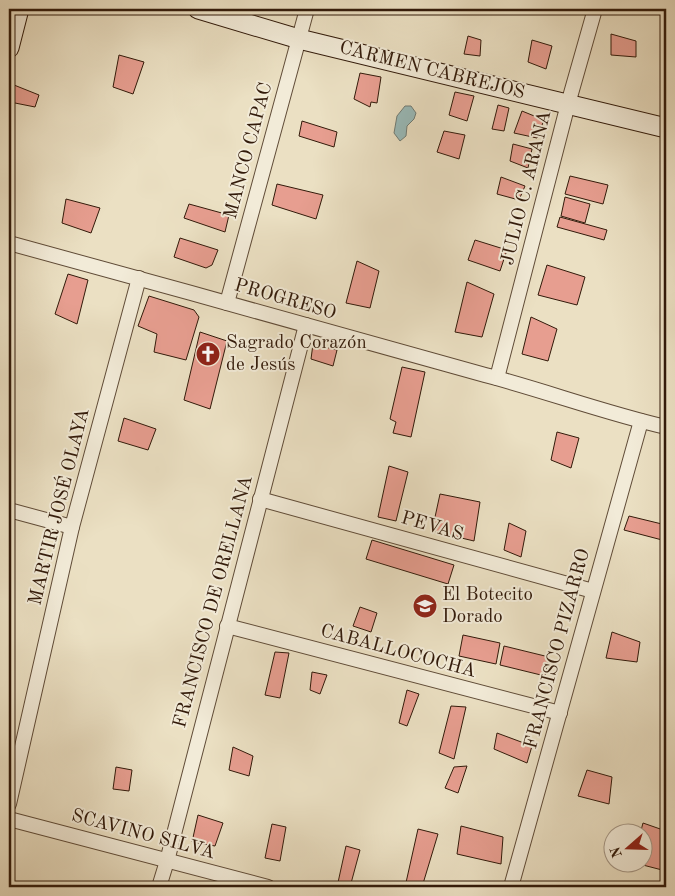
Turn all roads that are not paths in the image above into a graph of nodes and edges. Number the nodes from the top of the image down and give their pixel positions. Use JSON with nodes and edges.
{"nodes":[{"id":1,"x":20,"y":9,"type":"edge"},
{"id":2,"x":198,"y":9,"type":"edge"},
{"id":3,"x":307,"y":9,"type":"edge"},
{"id":4,"x":595,"y":9,"type":"edge"},
{"id":5,"x":299,"y":39,"type":"junction"},
{"id":6,"x":9,"y":48,"type":"edge"},
{"id":7,"x":568,"y":104,"type":"junction"},
{"id":8,"x":666,"y":128,"type":"edge"},
{"id":9,"x":9,"y":243,"type":"edge"},
{"id":10,"x":139,"y":278,"type":"junction"},
{"id":11,"x":228,"y":303,"type":"junction"},
{"id":12,"x":306,"y":325,"type":"junction"},
{"id":13,"x":498,"y":378,"type":"junction"},
{"id":14,"x":641,"y":421,"type":"junction"},
{"id":15,"x":666,"y":426,"type":"edge"},
{"id":16,"x":260,"y":499,"type":"junction"},
{"id":17,"x":9,"y":510,"type":"edge"},
{"id":18,"x":72,"y":527,"type":"junction"},
{"id":19,"x":593,"y":591,"type":"junction"},
{"id":20,"x":227,"y":626,"type":"junction"},
{"id":21,"x":560,"y":713,"type":"junction"},
{"id":22,"x":9,"y":804,"type":"edge"},
{"id":23,"x":9,"y":819,"type":"edge"},
{"id":24,"x":167,"y":861,"type":"junction"},
{"id":25,"x":159,"y":887,"type":"edge"},
{"id":26,"x":268,"y":887,"type":"edge"},
{"id":27,"x":511,"y":887,"type":"edge"}],
"edges":[{"from":1,"to":6,"type":"street"},
{"from":2,"to":5,"type":"street","name":"CARMEN CABREJOS"},
{"from":3,"to":5,"type":"street","name":"MANCO CAPAC"},
{"from":4,"to":7,"type":"street","name":"JULIO C. ARANA"},
{"from":5,"to":7,"type":"street","name":"CARMEN CABREJOS"},
{"from":5,"to":11,"type":"street","name":"MANCO CAPAC"},
{"from":7,"to":8,"type":"street","name":"CARMEN CABREJOS"},
{"from":7,"to":13,"type":"street","name":"JULIO C. ARANA"},
{"from":9,"to":10,"type":"street","name":"PROGRESO"},
{"from":10,"to":11,"type":"street","name":"PROGRESO"},
{"from":10,"to":18,"type":"street","name":"MARTIR JOSÉ OLAYA"},
{"from":11,"to":12,"type":"street","name":"PROGRESO"},
{"from":12,"to":13,"type":"street","name":"PROGRESO"},
{"from":12,"to":16,"type":"street","name":"FRANCISCO DE ORELLANA"},
{"from":13,"to":14,"type":"street","name":"PROGRESO"},
{"from":14,"to":15,"type":"street","name":"PROGRESO"},
{"from":14,"to":19,"type":"street","name":"FRANCISCO PIZARRO"},
{"from":16,"to":19,"type":"street","name":"PEVAS"},
{"from":16,"to":20,"type":"street","name":"FRANCISCO DE ORELLANA"},
{"from":17,"to":18,"type":"street"},
{"from":18,"to":22,"type":"street","name":"MARTIR JOSÉ OLAYA"},
{"from":19,"to":21,"type":"street","name":"FRANCISCO PIZARRO"},
{"from":20,"to":21,"type":"street","name":"CABALLOCOCHA"},
{"from":20,"to":24,"type":"street","name":"FRANCISCO DE ORELLANA"},
{"from":21,"to":27,"type":"street","name":"FRANCISCO PIZARRO"},
{"from":23,"to":24,"type":"street","name":"SCAVINO SILVA"},
{"from":24,"to":25,"type":"street","name":"FRANCISCO DE ORELLANA"},
{"from":24,"to":26,"type":"street","name":"SCAVINO SILVA"}]}
